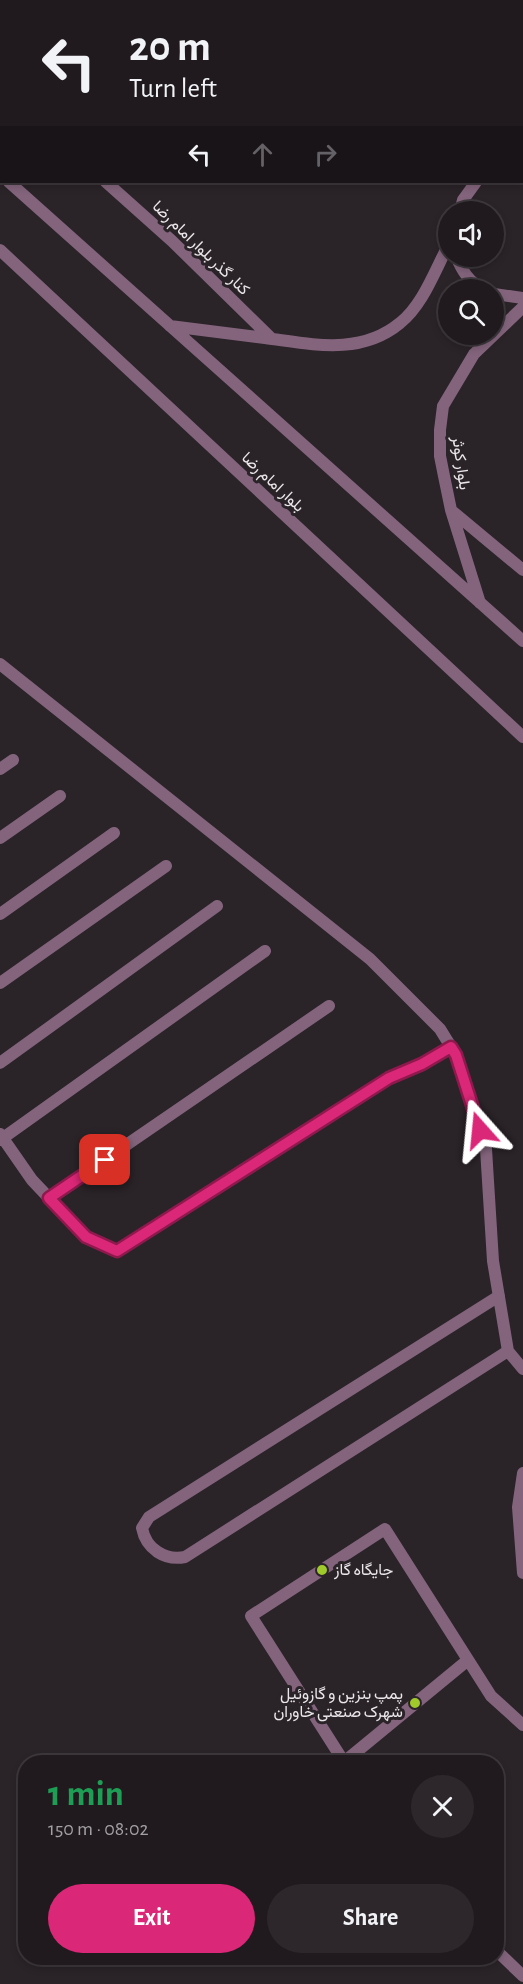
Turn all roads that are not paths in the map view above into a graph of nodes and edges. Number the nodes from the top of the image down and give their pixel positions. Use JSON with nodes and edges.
{"nodes":[{"id":1,"x":10,"y":183,"type":"edge"},
{"id":2,"x":107,"y":183,"type":"edge"},
{"id":3,"x":475,"y":183,"type":"edge"},
{"id":4,"x":463,"y":201,"type":"edge"},
{"id":5,"x":0,"y":250,"type":"edge"},
{"id":6,"x":438,"y":264,"type":"edge"},
{"id":7,"x":461,"y":267,"type":"edge"},
{"id":8,"x":470,"y":279,"type":"edge"},
{"id":9,"x":504,"y":295,"type":"edge"},
{"id":10,"x":523,"y":298,"type":"edge"},
{"id":11,"x":523,"y":307,"type":"edge"},
{"id":12,"x":170,"y":326,"type":"junction"},
{"id":13,"x":272,"y":339,"type":"junction"},
{"id":14,"x":451,"y":510,"type":"junction"},
{"id":15,"x":523,"y":570,"type":"edge"},
{"id":16,"x":480,"y":603,"type":"junction"},
{"id":17,"x":523,"y":642,"type":"edge"},
{"id":18,"x":0,"y":664,"type":"edge"},
{"id":19,"x":523,"y":737,"type":"edge"},
{"id":20,"x":13,"y":760,"type":"dead end"},
{"id":21,"x":0,"y":769,"type":"edge"},
{"id":22,"x":60,"y":796,"type":"dead end"},
{"id":23,"x":114,"y":833,"type":"dead end"},
{"id":24,"x":0,"y":838,"type":"edge"},
{"id":25,"x":166,"y":866,"type":"dead end"},
{"id":26,"x":217,"y":906,"type":"dead end"},
{"id":27,"x":0,"y":914,"type":"edge"},
{"id":28,"x":265,"y":951,"type":"dead end"},
{"id":29,"x":0,"y":983,"type":"edge"},
{"id":30,"x":329,"y":1006,"type":"dead end"},
{"id":31,"x":451,"y":1047,"type":"junction"},
{"id":32,"x":0,"y":1063,"type":"edge"},
{"id":33,"x":1,"y":1137,"type":"edge"},
{"id":34,"x":49,"y":1198,"type":"junction"},
{"id":35,"x":499,"y":1296,"type":"junction"},
{"id":36,"x":508,"y":1351,"type":"junction"},
{"id":37,"x":523,"y":1369,"type":"edge"},
{"id":38,"x":523,"y":1473,"type":"edge"},
{"id":39,"x":523,"y":1574,"type":"edge"},
{"id":40,"x":468,"y":1660,"type":"junction"},
{"id":41,"x":523,"y":1725,"type":"edge"},
{"id":42,"x":340,"y":1755,"type":"edge"},
{"id":43,"x":353,"y":1755,"type":"edge"},
{"id":44,"x":504,"y":1958,"type":"edge"},
{"id":45,"x":523,"y":1976,"type":"edge"}],
"edges":[{"from":1,"to":12,"type":"street"},
{"from":2,"to":13,"type":"street","name":"کنار گذر بلوار امام رضا"},
{"from":3,"to":4,"type":"street"},
{"from":5,"to":19,"type":"street","name":"بلوار امام رضا"},
{"from":6,"to":13,"type":"street"},
{"from":7,"to":8,"type":"street"},
{"from":9,"to":10,"type":"street"},
{"from":11,"to":14,"type":"street","name":"بلوار کوثر"},
{"from":12,"to":13,"type":"street"},
{"from":12,"to":16,"type":"street"},
{"from":14,"to":15,"type":"street"},
{"from":14,"to":16,"type":"street","name":"بلوار کوثر"},
{"from":16,"to":17,"type":"street"},
{"from":18,"to":31,"type":"street"},
{"from":20,"to":21,"type":"street"},
{"from":22,"to":24,"type":"street"},
{"from":23,"to":27,"type":"street"},
{"from":25,"to":29,"type":"street"},
{"from":26,"to":32,"type":"street"},
{"from":28,"to":33,"type":"street"},
{"from":30,"to":34,"type":"street"},
{"from":31,"to":34,"type":"street"},
{"from":31,"to":35,"type":"street"},
{"from":33,"to":34,"type":"street"},
{"from":35,"to":36,"type":"street"},
{"from":35,"to":36,"type":"street"},
{"from":36,"to":37,"type":"street"},
{"from":38,"to":39,"type":"street"},
{"from":40,"to":41,"type":"street"},
{"from":40,"to":42,"type":"street"},
{"from":40,"to":43,"type":"street"},
{"from":44,"to":45,"type":"street"}]}
